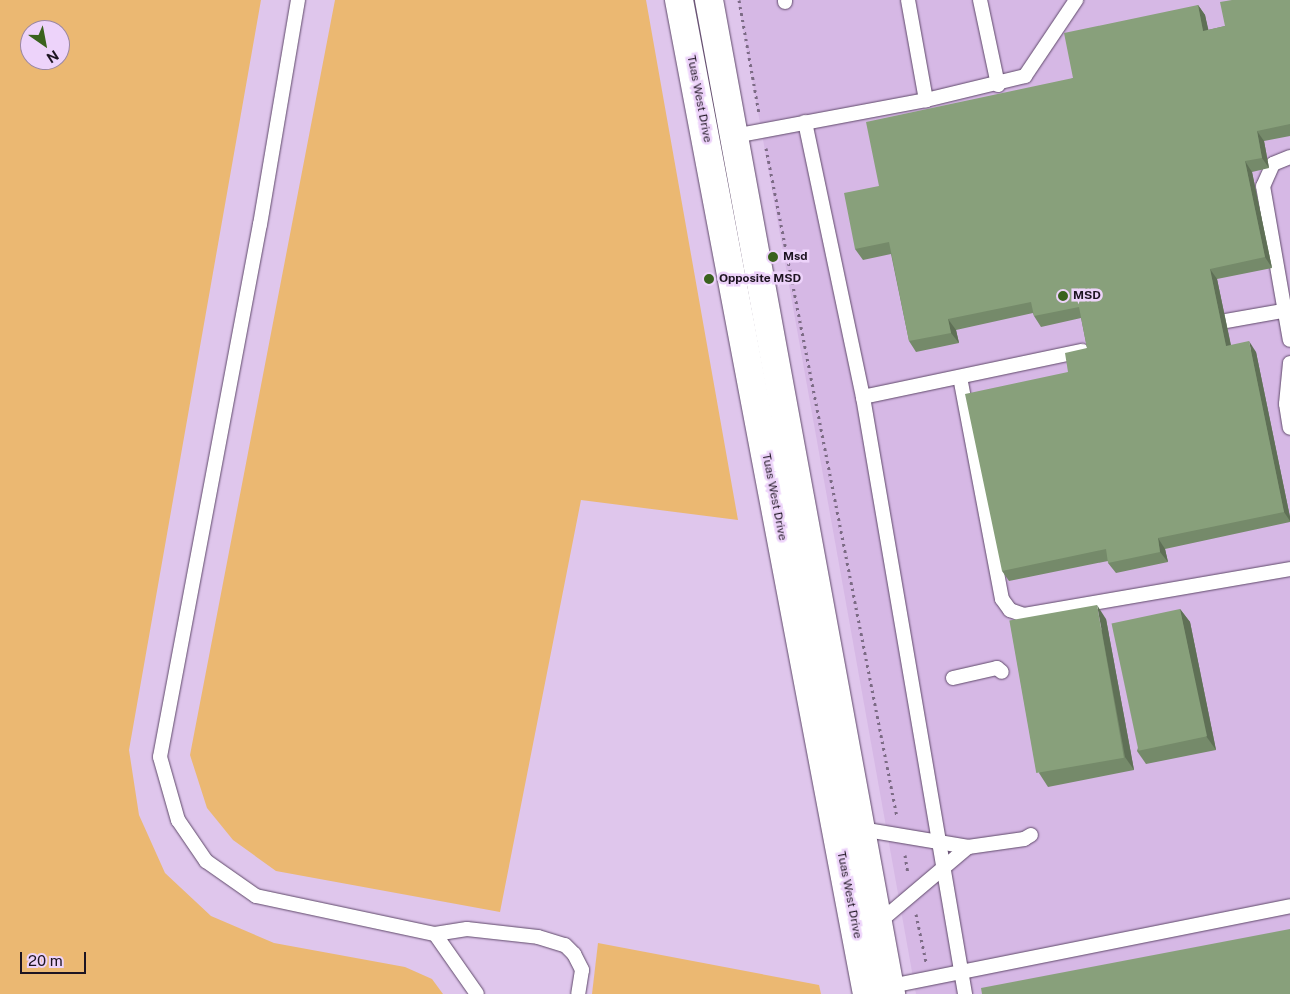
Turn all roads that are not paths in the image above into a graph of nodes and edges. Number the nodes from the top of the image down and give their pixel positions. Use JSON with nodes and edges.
{"nodes":[{"id":1,"x":298,"y":0,"type":"edge"},
{"id":2,"x":679,"y":0,"type":"edge"},
{"id":3,"x":709,"y":0,"type":"edge"},
{"id":4,"x":908,"y":0,"type":"edge"},
{"id":5,"x":980,"y":0,"type":"edge"},
{"id":6,"x":1076,"y":0,"type":"edge"},
{"id":7,"x":998,"y":84,"type":"junction"},
{"id":8,"x":926,"y":100,"type":"junction"},
{"id":9,"x":805,"y":122,"type":"junction"},
{"id":10,"x":734,"y":136,"type":"junction"},
{"id":11,"x":708,"y":141,"type":"junction"},
{"id":12,"x":1290,"y":157,"type":"edge"},
{"id":13,"x":1283,"y":311,"type":"junction"},
{"id":14,"x":1226,"y":321,"type":"dead end"},
{"id":15,"x":1290,"y":340,"type":"edge"},
{"id":16,"x":1092,"y":349,"type":"edge"},
{"id":17,"x":1290,"y":363,"type":"edge"},
{"id":18,"x":960,"y":377,"type":"junction"},
{"id":19,"x":863,"y":397,"type":"junction"},
{"id":20,"x":1290,"y":428,"type":"edge"},
{"id":21,"x":1290,"y":570,"type":"edge"},
{"id":22,"x":1002,"y":672,"type":"dead end"},
{"id":23,"x":953,"y":678,"type":"dead end"},
{"id":24,"x":861,"y":829,"type":"junction"},
{"id":25,"x":1031,"y":835,"type":"dead end"},
{"id":26,"x":938,"y":840,"type":"junction"},
{"id":27,"x":974,"y":846,"type":"junction"},
{"id":28,"x":942,"y":868,"type":"junction"},
{"id":29,"x":1290,"y":906,"type":"edge"},
{"id":30,"x":866,"y":925,"type":"junction"},
{"id":31,"x":435,"y":934,"type":"junction"},
{"id":32,"x":961,"y":972,"type":"junction"},
{"id":33,"x":878,"y":991,"type":"edge"},
{"id":34,"x":477,"y":994,"type":"edge"},
{"id":35,"x":578,"y":994,"type":"edge"},
{"id":36,"x":965,"y":994,"type":"edge"}],
"edges":[{"from":1,"to":31,"type":"lane"},
{"from":2,"to":11,"type":"main road","name":"Tuas West Drive"},
{"from":3,"to":10,"type":"main road","name":"Tuas West Drive"},
{"from":4,"to":8,"type":"lane"},
{"from":5,"to":7,"type":"lane"},
{"from":6,"to":7,"type":"lane"},
{"from":7,"to":8,"type":"lane"},
{"from":8,"to":9,"type":"lane"},
{"from":9,"to":10,"type":"lane"},
{"from":9,"to":19,"type":"lane"},
{"from":10,"to":11,"type":"lane"},
{"from":10,"to":24,"type":"main road","name":"Tuas West Drive"},
{"from":11,"to":30,"type":"main road","name":"Tuas West Drive"},
{"from":12,"to":13,"type":"lane"},
{"from":13,"to":14,"type":"lane"},
{"from":13,"to":15,"type":"lane"},
{"from":16,"to":18,"type":"lane"},
{"from":17,"to":20,"type":"lane"},
{"from":18,"to":19,"type":"lane"},
{"from":18,"to":21,"type":"lane"},
{"from":19,"to":26,"type":"lane"},
{"from":22,"to":23,"type":"lane"},
{"from":24,"to":26,"type":"lane"},
{"from":24,"to":30,"type":"main road","name":"Tuas West Drive"},
{"from":25,"to":27,"type":"lane"},
{"from":26,"to":27,"type":"lane"},
{"from":26,"to":28,"type":"lane"},
{"from":27,"to":28,"type":"lane"},
{"from":28,"to":30,"type":"lane"},
{"from":28,"to":32,"type":"lane"},
{"from":29,"to":32,"type":"lane"},
{"from":30,"to":33,"type":"main road","name":"Tuas West Drive"},
{"from":31,"to":34,"type":"lane"},
{"from":31,"to":35,"type":"lane"},
{"from":32,"to":33,"type":"lane"},
{"from":32,"to":36,"type":"lane"}]}
